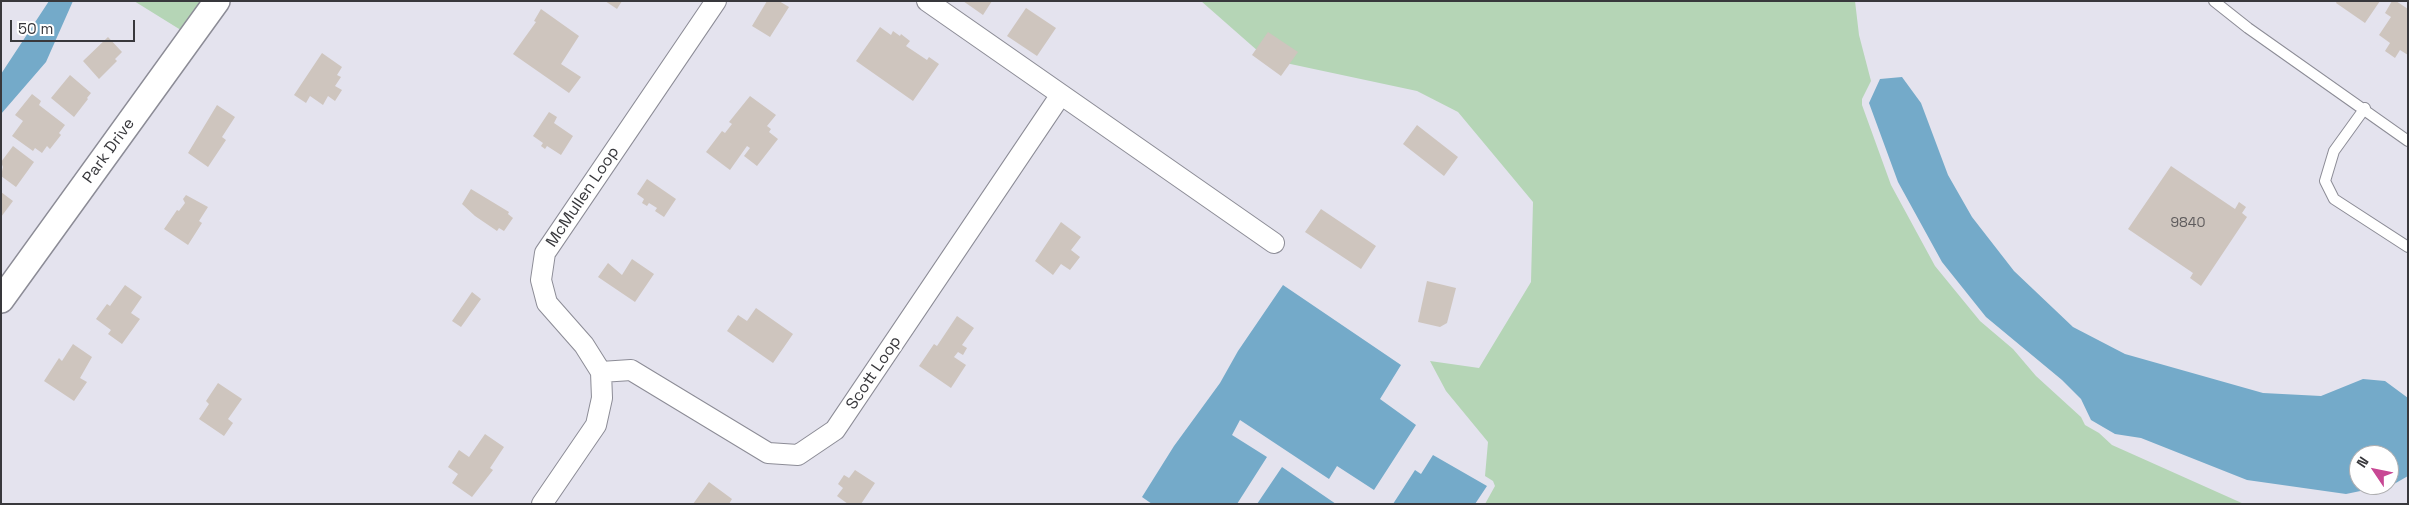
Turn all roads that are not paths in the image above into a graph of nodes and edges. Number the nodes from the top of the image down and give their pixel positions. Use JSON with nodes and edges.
{"nodes":[{"id":1,"x":217,"y":1,"type":"edge"},
{"id":2,"x":716,"y":1,"type":"edge"},
{"id":3,"x":927,"y":1,"type":"edge"},
{"id":4,"x":2214,"y":1,"type":"edge"},
{"id":5,"x":1060,"y":96,"type":"junction"},
{"id":6,"x":2365,"y":108,"type":"junction"},
{"id":7,"x":2408,"y":141,"type":"edge"},
{"id":8,"x":1274,"y":243,"type":"dead end"},
{"id":9,"x":2408,"y":248,"type":"edge"},
{"id":10,"x":5,"y":287,"type":"edge"},
{"id":11,"x":601,"y":372,"type":"junction"},
{"id":12,"x":542,"y":504,"type":"edge"}],
"edges":[{"from":1,"to":10,"type":"street","name":"Park Drive"},
{"from":2,"to":11,"type":"street","name":"McMullen Loop"},
{"from":3,"to":5,"type":"street"},
{"from":4,"to":6,"type":"lane"},
{"from":5,"to":8,"type":"street"},
{"from":5,"to":11,"type":"street","name":"Scott Loop"},
{"from":6,"to":7,"type":"lane"},
{"from":6,"to":9,"type":"lane"},
{"from":11,"to":12,"type":"street","name":"McMullen Loop"}]}
